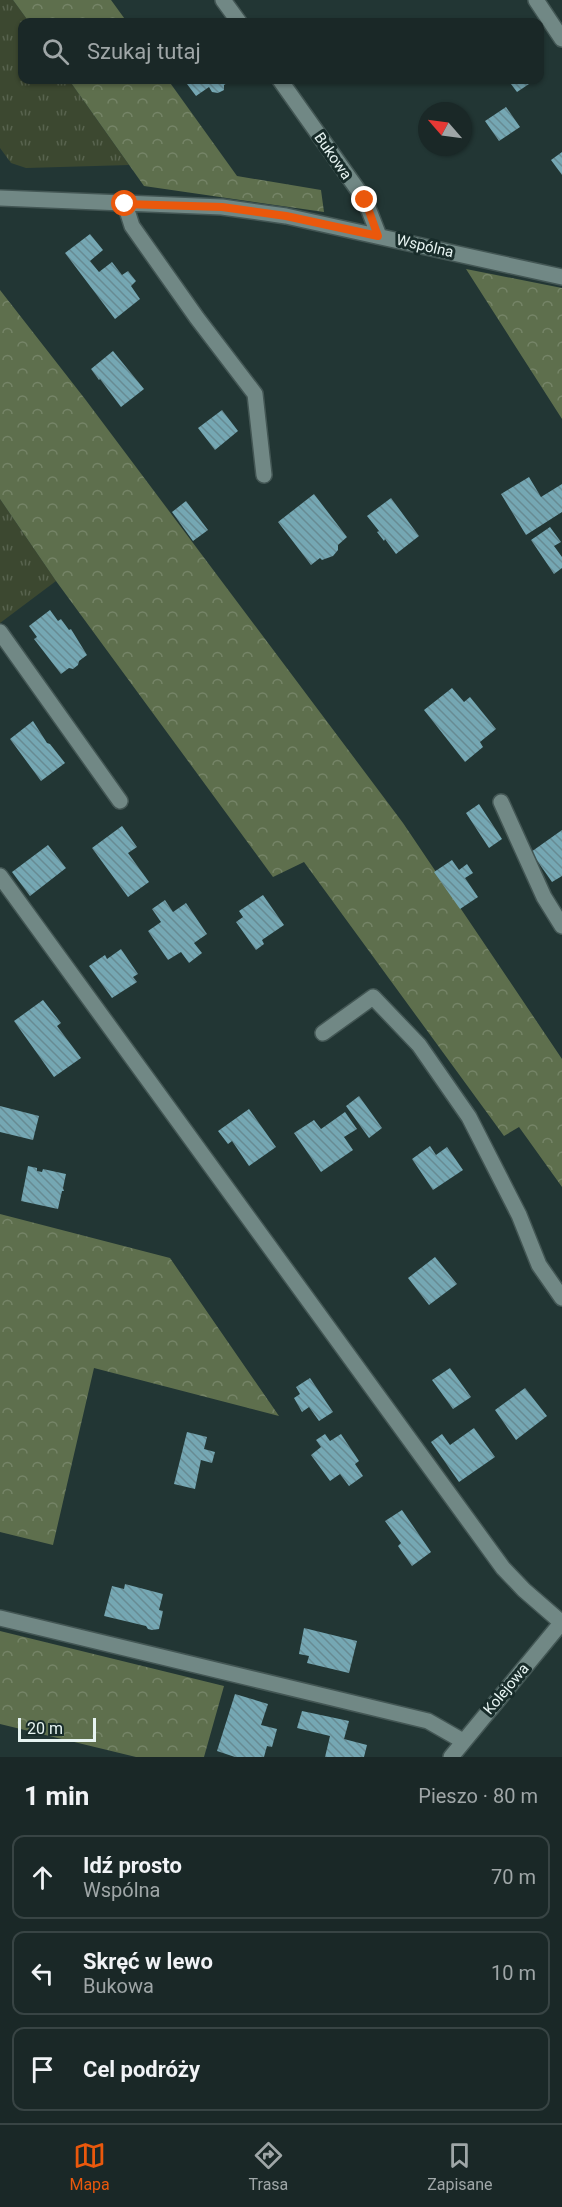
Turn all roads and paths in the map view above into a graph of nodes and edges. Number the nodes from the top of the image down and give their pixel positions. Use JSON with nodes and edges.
{"nodes":[{"id":1,"x":224,"y":0,"type":"edge"},
{"id":2,"x":536,"y":0,"type":"edge"},
{"id":3,"x":236,"y":18,"type":"edge"},
{"id":4,"x":562,"y":39,"type":"edge"},
{"id":5,"x":283,"y":84,"type":"edge"},
{"id":6,"x":0,"y":198,"type":"edge"},
{"id":7,"x":125,"y":204,"type":"junction"},
{"id":8,"x":378,"y":236,"type":"junction"},
{"id":9,"x":562,"y":277,"type":"edge"},
{"id":10,"x":264,"y":475,"type":"dead end"},
{"id":11,"x":0,"y":632,"type":"edge"},
{"id":12,"x":120,"y":801,"type":"dead end"},
{"id":13,"x":501,"y":802,"type":"dead end"},
{"id":14,"x":0,"y":876,"type":"edge"},
{"id":15,"x":562,"y":926,"type":"edge"},
{"id":16,"x":323,"y":1033,"type":"dead end"},
{"id":17,"x":562,"y":1298,"type":"edge"},
{"id":18,"x":0,"y":1618,"type":"edge"},
{"id":19,"x":562,"y":1622,"type":"edge"},
{"id":20,"x":462,"y":1741,"type":"junction"},
{"id":21,"x":451,"y":1757,"type":"edge"}],
"edges":[{"from":1,"to":3,"type":"street"},
{"from":2,"to":4,"type":"street"},
{"from":5,"to":8,"type":"street","name":"Bukowa"},
{"from":6,"to":7,"type":"street","name":"Wspólna"},
{"from":7,"to":8,"type":"street","name":"Wspólna"},
{"from":7,"to":10,"type":"street"},
{"from":8,"to":9,"type":"street","name":"Wspólna"},
{"from":11,"to":12,"type":"street"},
{"from":13,"to":15,"type":"street"},
{"from":14,"to":19,"type":"street"},
{"from":16,"to":17,"type":"street"},
{"from":18,"to":20,"type":"street"},
{"from":19,"to":20,"type":"street","name":"Kolejowa"},
{"from":20,"to":21,"type":"street","name":"Kolejowa"}]}
